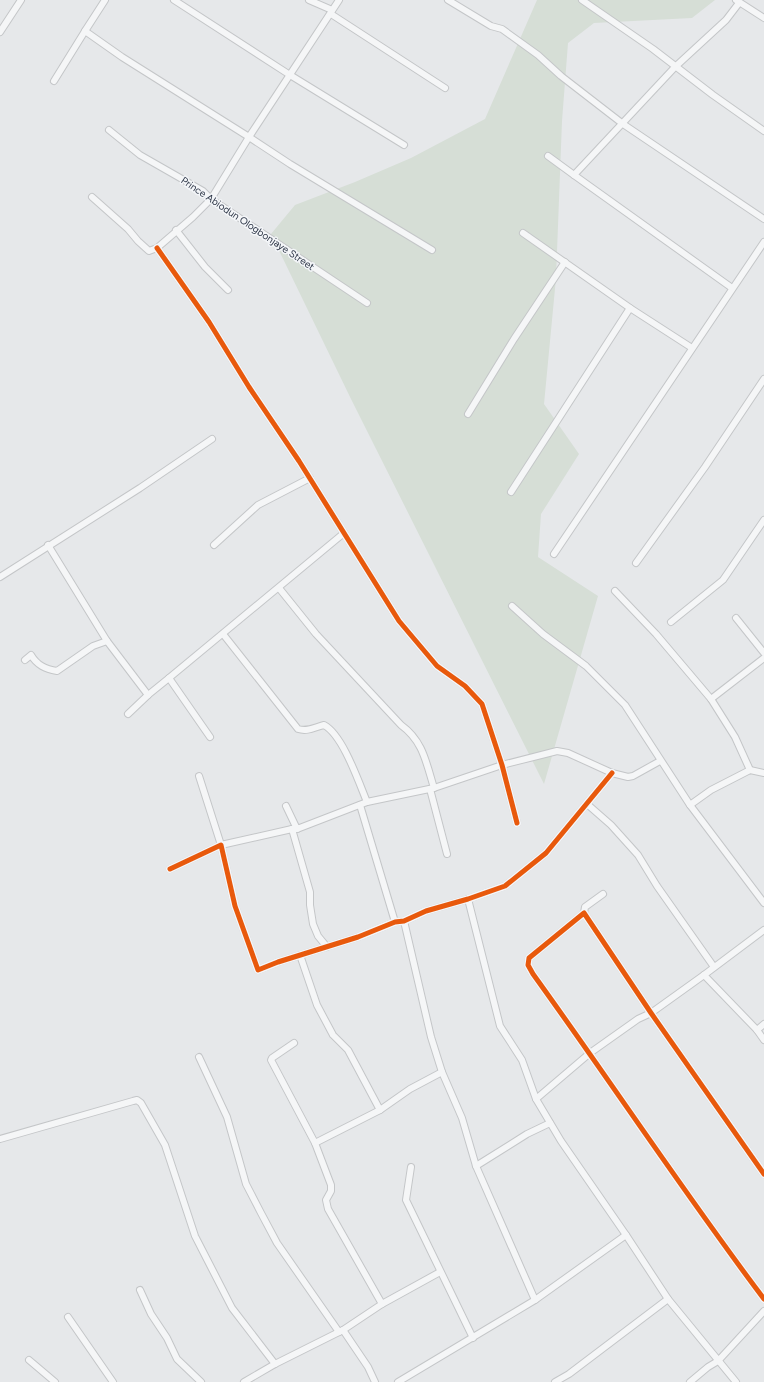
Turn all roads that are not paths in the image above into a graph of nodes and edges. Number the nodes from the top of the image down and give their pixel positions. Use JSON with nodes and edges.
{"nodes":[{"id":1,"x":21,"y":0,"type":"edge"},
{"id":2,"x":105,"y":0,"type":"edge"},
{"id":3,"x":174,"y":0,"type":"edge"},
{"id":4,"x":309,"y":0,"type":"edge"},
{"id":5,"x":339,"y":0,"type":"edge"},
{"id":6,"x":448,"y":0,"type":"edge"},
{"id":7,"x":582,"y":0,"type":"edge"},
{"id":8,"x":737,"y":2,"type":"edge"},
{"id":9,"x":332,"y":12,"type":"junction"},
{"id":10,"x":764,"y":18,"type":"edge"},
{"id":11,"x":85,"y":31,"type":"junction"},
{"id":12,"x":0,"y":32,"type":"edge"},
{"id":13,"x":675,"y":67,"type":"junction"},
{"id":14,"x":290,"y":76,"type":"junction"},
{"id":15,"x":54,"y":81,"type":"dead end"},
{"id":16,"x":445,"y":88,"type":"dead end"},
{"id":17,"x":623,"y":124,"type":"junction"},
{"id":18,"x":109,"y":130,"type":"dead end"},
{"id":19,"x":764,"y":131,"type":"edge"},
{"id":20,"x":249,"y":137,"type":"junction"},
{"id":21,"x":404,"y":146,"type":"dead end"},
{"id":22,"x":548,"y":156,"type":"dead end"},
{"id":23,"x":574,"y":176,"type":"junction"},
{"id":24,"x":92,"y":197,"type":"dead end"},
{"id":25,"x":211,"y":199,"type":"junction"},
{"id":26,"x":764,"y":219,"type":"edge"},
{"id":27,"x":176,"y":230,"type":"junction"},
{"id":28,"x":524,"y":233,"type":"dead end"},
{"id":29,"x":764,"y":242,"type":"edge"},
{"id":30,"x":157,"y":248,"type":"junction"},
{"id":31,"x":432,"y":250,"type":"dead end"},
{"id":32,"x":565,"y":262,"type":"junction"},
{"id":33,"x":732,"y":288,"type":"junction"},
{"id":34,"x":228,"y":290,"type":"dead end"},
{"id":35,"x":367,"y":303,"type":"dead end"},
{"id":36,"x":630,"y":308,"type":"junction"},
{"id":37,"x":692,"y":348,"type":"junction"},
{"id":38,"x":764,"y":379,"type":"edge"},
{"id":39,"x":468,"y":414,"type":"dead end"},
{"id":40,"x":212,"y":439,"type":"dead end"},
{"id":41,"x":310,"y":478,"type":"junction"},
{"id":42,"x":512,"y":492,"type":"dead end"},
{"id":43,"x":764,"y":520,"type":"edge"},
{"id":44,"x":344,"y":533,"type":"junction"},
{"id":45,"x":48,"y":545,"type":"junction"},
{"id":46,"x":214,"y":545,"type":"dead end"},
{"id":47,"x":554,"y":554,"type":"dead end"},
{"id":48,"x":636,"y":563,"type":"dead end"},
{"id":49,"x":0,"y":577,"type":"edge"},
{"id":50,"x":279,"y":588,"type":"junction"},
{"id":51,"x":615,"y":591,"type":"dead end"},
{"id":52,"x":512,"y":606,"type":"dead end"},
{"id":53,"x":736,"y":618,"type":"dead end"},
{"id":54,"x":671,"y":622,"type":"dead end"},
{"id":55,"x":223,"y":634,"type":"junction"},
{"id":56,"x":107,"y":641,"type":"junction"},
{"id":57,"x":764,"y":653,"type":"edge"},
{"id":58,"x":764,"y":658,"type":"edge"},
{"id":59,"x":25,"y":660,"type":"dead end"},
{"id":60,"x":169,"y":678,"type":"junction"},
{"id":61,"x":148,"y":695,"type":"junction"},
{"id":62,"x":711,"y":699,"type":"junction"},
{"id":63,"x":128,"y":714,"type":"dead end"},
{"id":64,"x":210,"y":737,"type":"dead end"},
{"id":65,"x":660,"y":761,"type":"junction"},
{"id":66,"x":502,"y":765,"type":"junction"},
{"id":67,"x":750,"y":770,"type":"junction"},
{"id":68,"x":612,"y":773,"type":"junction"},
{"id":69,"x":764,"y":774,"type":"edge"},
{"id":70,"x":199,"y":776,"type":"dead end"},
{"id":71,"x":432,"y":788,"type":"junction"},
{"id":72,"x":367,"y":802,"type":"junction"},
{"id":73,"x":587,"y":804,"type":"junction"},
{"id":74,"x":360,"y":805,"type":"junction"},
{"id":75,"x":690,"y":805,"type":"junction"},
{"id":76,"x":286,"y":806,"type":"dead end"},
{"id":77,"x":518,"y":823,"type":"dead end"},
{"id":78,"x":294,"y":829,"type":"junction"},
{"id":79,"x":220,"y":845,"type":"junction"},
{"id":80,"x":446,"y":854,"type":"dead end"},
{"id":81,"x":170,"y":869,"type":"dead end"},
{"id":82,"x":603,"y":894,"type":"dead end"},
{"id":83,"x":468,"y":899,"type":"junction"},
{"id":84,"x":764,"y":903,"type":"edge"},
{"id":85,"x":584,"y":913,"type":"junction"},
{"id":86,"x":404,"y":921,"type":"junction"},
{"id":87,"x":395,"y":922,"type":"junction"},
{"id":88,"x":764,"y":930,"type":"edge"},
{"id":89,"x":328,"y":946,"type":"junction"},
{"id":90,"x":300,"y":955,"type":"junction"},
{"id":91,"x":714,"y":967,"type":"junction"},
{"id":92,"x":704,"y":975,"type":"junction"},
{"id":93,"x":651,"y":1012,"type":"junction"},
{"id":94,"x":764,"y":1024,"type":"edge"},
{"id":95,"x":757,"y":1030,"type":"junction"},
{"id":96,"x":764,"y":1040,"type":"edge"},
{"id":97,"x":294,"y":1043,"type":"dead end"},
{"id":98,"x":590,"y":1053,"type":"junction"},
{"id":99,"x":199,"y":1057,"type":"dead end"},
{"id":100,"x":442,"y":1072,"type":"junction"},
{"id":101,"x":536,"y":1099,"type":"junction"},
{"id":102,"x":380,"y":1110,"type":"junction"},
{"id":103,"x":550,"y":1122,"type":"junction"},
{"id":104,"x":0,"y":1139,"type":"edge"},
{"id":105,"x":314,"y":1143,"type":"junction"},
{"id":106,"x":476,"y":1166,"type":"junction"},
{"id":107,"x":411,"y":1167,"type":"dead end"},
{"id":108,"x":764,"y":1174,"type":"edge"},
{"id":109,"x":626,"y":1235,"type":"junction"},
{"id":110,"x":440,"y":1272,"type":"junction"},
{"id":111,"x":140,"y":1290,"type":"dead end"},
{"id":112,"x":668,"y":1299,"type":"junction"},
{"id":113,"x":764,"y":1299,"type":"edge"},
{"id":114,"x":535,"y":1300,"type":"junction"},
{"id":115,"x":382,"y":1304,"type":"junction"},
{"id":116,"x":764,"y":1311,"type":"edge"},
{"id":117,"x":68,"y":1317,"type":"dead end"},
{"id":118,"x":341,"y":1331,"type":"junction"},
{"id":119,"x":473,"y":1338,"type":"junction"},
{"id":120,"x":30,"y":1360,"type":"dead end"},
{"id":121,"x":718,"y":1361,"type":"junction"},
{"id":122,"x":275,"y":1364,"type":"junction"},
{"id":123,"x":54,"y":1382,"type":"edge"},
{"id":124,"x":113,"y":1382,"type":"edge"},
{"id":125,"x":201,"y":1382,"type":"edge"},
{"id":126,"x":244,"y":1382,"type":"edge"},
{"id":127,"x":375,"y":1382,"type":"edge"},
{"id":128,"x":398,"y":1382,"type":"edge"},
{"id":129,"x":555,"y":1382,"type":"edge"},
{"id":130,"x":690,"y":1382,"type":"edge"},
{"id":131,"x":736,"y":1382,"type":"edge"}],
"edges":[{"from":1,"to":12,"type":"street"},
{"from":2,"to":11,"type":"street"},
{"from":3,"to":14,"type":"street"},
{"from":4,"to":9,"type":"street"},
{"from":5,"to":9,"type":"street"},
{"from":6,"to":17,"type":"street"},
{"from":7,"to":13,"type":"street"},
{"from":8,"to":10,"type":"street"},
{"from":8,"to":13,"type":"street"},
{"from":9,"to":14,"type":"street"},
{"from":9,"to":16,"type":"street"},
{"from":11,"to":15,"type":"street"},
{"from":11,"to":20,"type":"street"},
{"from":13,"to":17,"type":"street"},
{"from":13,"to":19,"type":"street"},
{"from":14,"to":20,"type":"street"},
{"from":14,"to":21,"type":"street"},
{"from":17,"to":23,"type":"street"},
{"from":17,"to":26,"type":"street"},
{"from":18,"to":25,"type":"street","name":"Prince Abiodun Ologbonjaye Street"},
{"from":20,"to":25,"type":"street"},
{"from":20,"to":31,"type":"street"},
{"from":22,"to":23,"type":"street"},
{"from":23,"to":33,"type":"street"},
{"from":24,"to":30,"type":"street"},
{"from":25,"to":27,"type":"street"},
{"from":25,"to":35,"type":"street","name":"Prince Abiodun Ologbonjaye Street"},
{"from":27,"to":30,"type":"street"},
{"from":27,"to":34,"type":"street"},
{"from":28,"to":32,"type":"street"},
{"from":29,"to":33,"type":"street"},
{"from":30,"to":41,"type":"street"},
{"from":32,"to":36,"type":"street"},
{"from":32,"to":39,"type":"street"},
{"from":33,"to":37,"type":"street"},
{"from":36,"to":37,"type":"street"},
{"from":36,"to":42,"type":"street"},
{"from":37,"to":47,"type":"street"},
{"from":38,"to":48,"type":"street"},
{"from":40,"to":45,"type":"street"},
{"from":41,"to":44,"type":"street"},
{"from":41,"to":46,"type":"street"},
{"from":43,"to":54,"type":"street"},
{"from":44,"to":50,"type":"street"},
{"from":44,"to":66,"type":"street"},
{"from":45,"to":49,"type":"street"},
{"from":45,"to":56,"type":"street"},
{"from":50,"to":55,"type":"street"},
{"from":50,"to":71,"type":"street"},
{"from":51,"to":62,"type":"street"},
{"from":52,"to":65,"type":"street"},
{"from":53,"to":57,"type":"street"},
{"from":55,"to":60,"type":"street"},
{"from":55,"to":72,"type":"street"},
{"from":56,"to":59,"type":"street"},
{"from":56,"to":61,"type":"street"},
{"from":58,"to":62,"type":"street"},
{"from":60,"to":61,"type":"street"},
{"from":60,"to":64,"type":"street"},
{"from":61,"to":63,"type":"street"},
{"from":62,"to":67,"type":"street"},
{"from":65,"to":68,"type":"street"},
{"from":65,"to":75,"type":"street"},
{"from":66,"to":68,"type":"street"},
{"from":66,"to":71,"type":"street"},
{"from":66,"to":77,"type":"street"},
{"from":67,"to":69,"type":"street"},
{"from":67,"to":75,"type":"street"},
{"from":68,"to":73,"type":"street"},
{"from":70,"to":79,"type":"street"},
{"from":71,"to":72,"type":"street"},
{"from":71,"to":80,"type":"street"},
{"from":72,"to":74,"type":"street"},
{"from":73,"to":83,"type":"street"},
{"from":73,"to":91,"type":"street"},
{"from":74,"to":78,"type":"street"},
{"from":74,"to":87,"type":"street"},
{"from":75,"to":84,"type":"street"},
{"from":76,"to":78,"type":"street"},
{"from":78,"to":79,"type":"street"},
{"from":78,"to":89,"type":"street"},
{"from":79,"to":81,"type":"street"},
{"from":79,"to":90,"type":"street"},
{"from":82,"to":85,"type":"street"},
{"from":83,"to":86,"type":"street"},
{"from":83,"to":101,"type":"street"},
{"from":85,"to":93,"type":"street"},
{"from":85,"to":98,"type":"street"},
{"from":86,"to":87,"type":"street"},
{"from":86,"to":100,"type":"street"},
{"from":87,"to":89,"type":"street"},
{"from":88,"to":91,"type":"street"},
{"from":89,"to":90,"type":"street"},
{"from":90,"to":102,"type":"street"},
{"from":91,"to":92,"type":"street"},
{"from":92,"to":93,"type":"street"},
{"from":92,"to":95,"type":"street"},
{"from":93,"to":98,"type":"street"},
{"from":93,"to":108,"type":"street"},
{"from":94,"to":95,"type":"street"},
{"from":95,"to":96,"type":"street"},
{"from":97,"to":105,"type":"street"},
{"from":98,"to":101,"type":"street"},
{"from":98,"to":113,"type":"street"},
{"from":99,"to":118,"type":"street"},
{"from":100,"to":102,"type":"street"},
{"from":100,"to":106,"type":"street"},
{"from":101,"to":103,"type":"street"},
{"from":102,"to":105,"type":"street"},
{"from":103,"to":106,"type":"street"},
{"from":103,"to":109,"type":"street"},
{"from":104,"to":122,"type":"street"},
{"from":105,"to":115,"type":"street"},
{"from":106,"to":114,"type":"street"},
{"from":107,"to":110,"type":"street"},
{"from":109,"to":112,"type":"street"},
{"from":109,"to":114,"type":"street"},
{"from":110,"to":115,"type":"street"},
{"from":110,"to":119,"type":"street"},
{"from":111,"to":125,"type":"street"},
{"from":112,"to":121,"type":"street"},
{"from":112,"to":129,"type":"street"},
{"from":114,"to":119,"type":"street"},
{"from":115,"to":118,"type":"street"},
{"from":116,"to":121,"type":"street"},
{"from":117,"to":124,"type":"street"},
{"from":118,"to":122,"type":"street"},
{"from":118,"to":127,"type":"street"},
{"from":119,"to":128,"type":"street"},
{"from":120,"to":123,"type":"street"},
{"from":121,"to":130,"type":"street"},
{"from":121,"to":131,"type":"street"},
{"from":122,"to":126,"type":"street"}]}
